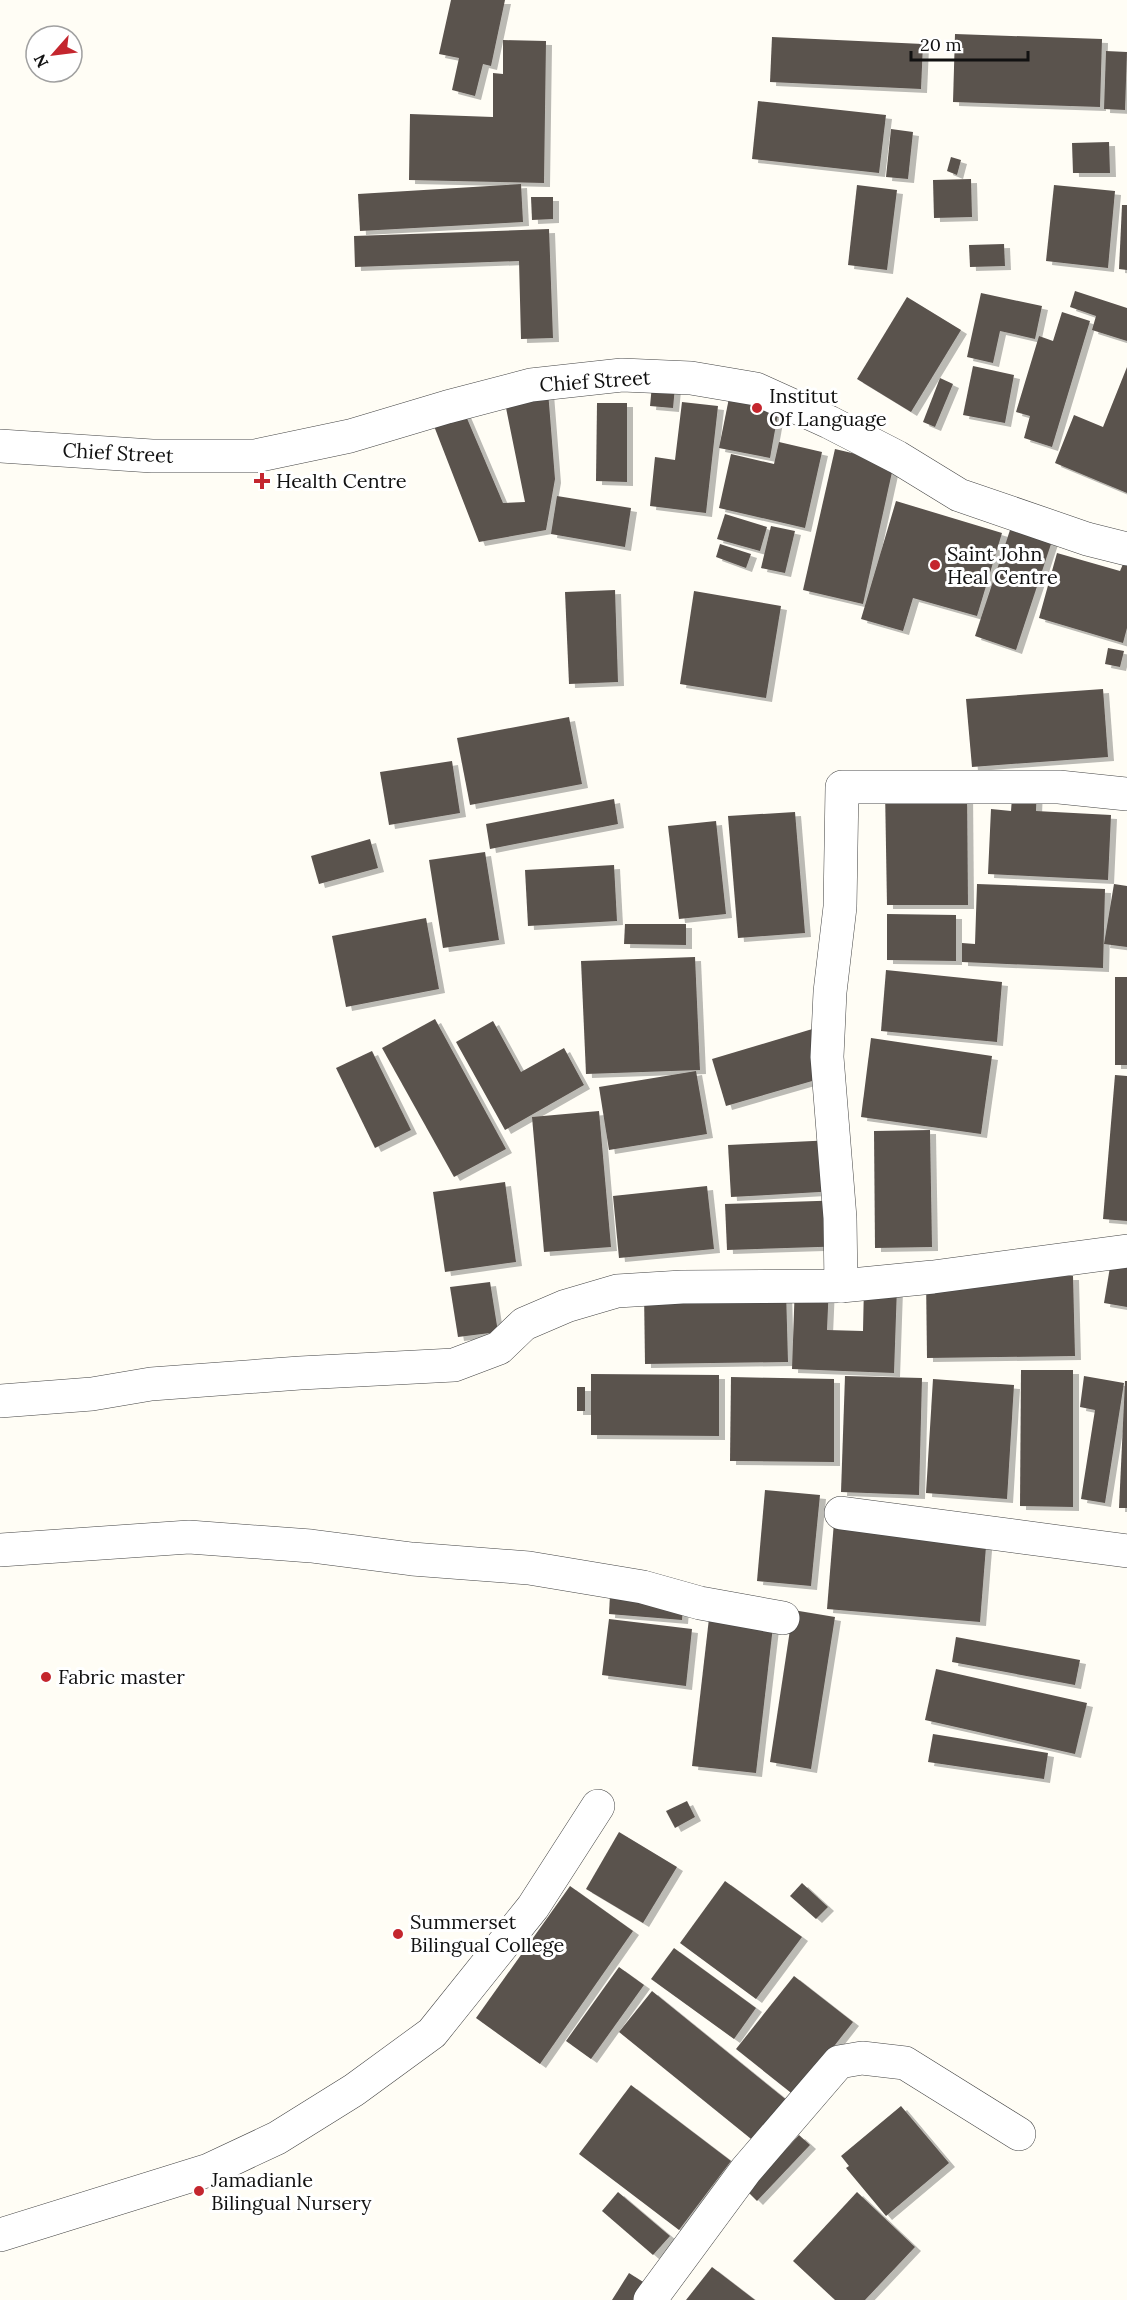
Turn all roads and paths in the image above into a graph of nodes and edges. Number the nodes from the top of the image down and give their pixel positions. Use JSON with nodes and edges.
{"nodes":[{"id":1,"x":0,"y":446,"type":"edge"},
{"id":2,"x":1127,"y":549,"type":"edge"},
{"id":3,"x":1127,"y":794,"type":"edge"},
{"id":4,"x":1127,"y":1251,"type":"edge"},
{"id":5,"x":840,"y":1286,"type":"junction"},
{"id":6,"x":0,"y":1401,"type":"edge"},
{"id":7,"x":841,"y":1513,"type":"dead end"},
{"id":8,"x":0,"y":1550,"type":"edge"},
{"id":9,"x":1127,"y":1551,"type":"edge"},
{"id":10,"x":783,"y":1618,"type":"dead end"},
{"id":11,"x":598,"y":1806,"type":"dead end"},
{"id":12,"x":1019,"y":2134,"type":"dead end"},
{"id":13,"x":0,"y":2235,"type":"edge"},
{"id":14,"x":650,"y":2300,"type":"edge"}],
"edges":[{"from":1,"to":2,"type":"street","name":"Chief Street"},
{"from":3,"to":5,"type":"street"},
{"from":4,"to":5,"type":"street"},
{"from":5,"to":6,"type":"street"},
{"from":7,"to":9,"type":"street"},
{"from":8,"to":10,"type":"street"},
{"from":11,"to":13,"type":"street"},
{"from":12,"to":14,"type":"street"}]}
